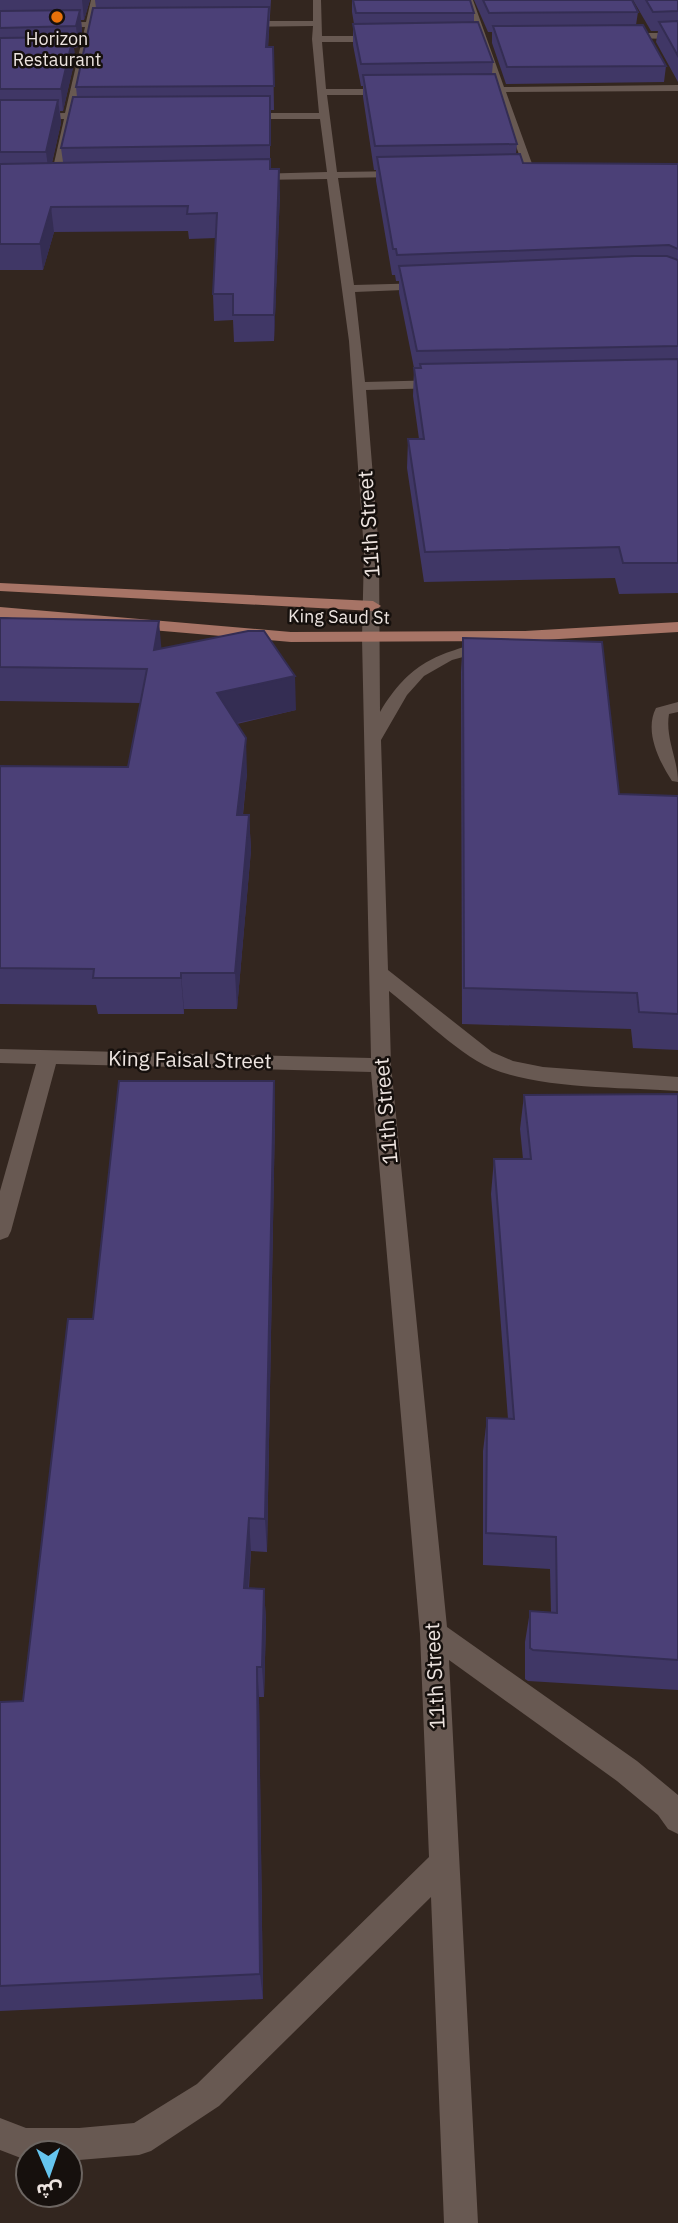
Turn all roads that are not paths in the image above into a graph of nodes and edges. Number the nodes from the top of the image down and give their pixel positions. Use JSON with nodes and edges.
{"nodes":[{"id":1,"x":95,"y":0,"type":"edge"},
{"id":2,"x":317,"y":0,"type":"edge"},
{"id":3,"x":469,"y":0,"type":"edge"},
{"id":4,"x":130,"y":24,"type":"edge"},
{"id":5,"x":237,"y":24,"type":"edge"},
{"id":6,"x":639,"y":24,"type":"edge"},
{"id":7,"x":0,"y":26,"type":"edge"},
{"id":8,"x":89,"y":30,"type":"junction"},
{"id":9,"x":317,"y":31,"type":"junction"},
{"id":10,"x":0,"y":36,"type":"edge"},
{"id":11,"x":605,"y":36,"type":"edge"},
{"id":12,"x":646,"y":36,"type":"junction"},
{"id":13,"x":678,"y":36,"type":"edge"},
{"id":14,"x":483,"y":37,"type":"junction"},
{"id":15,"x":496,"y":37,"type":"edge"},
{"id":16,"x":400,"y":38,"type":"edge"},
{"id":17,"x":469,"y":38,"type":"edge"},
{"id":18,"x":651,"y":46,"type":"edge"},
{"id":19,"x":72,"y":53,"type":"edge"},
{"id":20,"x":84,"y":53,"type":"junction"},
{"id":21,"x":68,"y":67,"type":"edge"},
{"id":22,"x":81,"y":67,"type":"junction"},
{"id":23,"x":668,"y":77,"type":"edge"},
{"id":24,"x":502,"y":90,"type":"junction"},
{"id":25,"x":677,"y":90,"type":"edge"},
{"id":26,"x":405,"y":91,"type":"edge"},
{"id":27,"x":460,"y":91,"type":"edge"},
{"id":28,"x":321,"y":92,"type":"junction"},
{"id":29,"x":72,"y":116,"type":"junction"},
{"id":30,"x":111,"y":116,"type":"edge"},
{"id":31,"x":231,"y":116,"type":"edge"},
{"id":32,"x":324,"y":116,"type":"junction"},
{"id":33,"x":0,"y":117,"type":"edge"},
{"id":34,"x":544,"y":171,"type":"edge"},
{"id":35,"x":517,"y":172,"type":"edge"},
{"id":36,"x":530,"y":172,"type":"junction"},
{"id":37,"x":410,"y":174,"type":"edge"},
{"id":38,"x":330,"y":176,"type":"junction"},
{"id":39,"x":247,"y":177,"type":"edge"},
{"id":40,"x":42,"y":181,"type":"edge"},
{"id":41,"x":55,"y":181,"type":"junction"},
{"id":42,"x":69,"y":181,"type":"edge"},
{"id":43,"x":442,"y":286,"type":"edge"},
{"id":44,"x":349,"y":289,"type":"junction"},
{"id":45,"x":456,"y":384,"type":"edge"},
{"id":46,"x":358,"y":386,"type":"junction"},
{"id":47,"x":0,"y":587,"type":"edge"},
{"id":48,"x":373,"y":606,"type":"junction"},
{"id":49,"x":0,"y":612,"type":"edge"},
{"id":50,"x":678,"y":627,"type":"edge"},
{"id":51,"x":525,"y":636,"type":"junction"},
{"id":52,"x":370,"y":638,"type":"junction"},
{"id":53,"x":678,"y":707,"type":"edge"},
{"id":54,"x":373,"y":740,"type":"junction"},
{"id":55,"x":678,"y":777,"type":"edge"},
{"id":56,"x":378,"y":972,"type":"junction"},
{"id":57,"x":0,"y":1056,"type":"edge"},
{"id":58,"x":48,"y":1057,"type":"junction"},
{"id":59,"x":381,"y":1065,"type":"junction"},
{"id":60,"x":678,"y":1084,"type":"edge"},
{"id":61,"x":0,"y":1231,"type":"edge"},
{"id":62,"x":434,"y":1634,"type":"junction"},
{"id":63,"x":678,"y":1819,"type":"edge"},
{"id":64,"x":444,"y":1863,"type":"junction"},
{"id":65,"x":0,"y":2134,"type":"edge"},
{"id":66,"x":461,"y":2223,"type":"edge"}],
"edges":[{"from":1,"to":8,"type":"street"},
{"from":2,"to":9,"type":"street","name":"11th Street"},
{"from":3,"to":14,"type":"street"},
{"from":4,"to":8,"type":"street"},
{"from":5,"to":9,"type":"street"},
{"from":6,"to":12,"type":"street"},
{"from":7,"to":8,"type":"street"},
{"from":8,"to":10,"type":"street"},
{"from":8,"to":20,"type":"street"},
{"from":9,"to":16,"type":"street"},
{"from":9,"to":28,"type":"street","name":"11th Street"},
{"from":11,"to":12,"type":"street"},
{"from":12,"to":13,"type":"street"},
{"from":12,"to":18,"type":"street"},
{"from":14,"to":15,"type":"street"},
{"from":14,"to":17,"type":"street"},
{"from":14,"to":24,"type":"street"},
{"from":19,"to":20,"type":"street"},
{"from":20,"to":22,"type":"street"},
{"from":21,"to":22,"type":"street"},
{"from":22,"to":29,"type":"street"},
{"from":23,"to":25,"type":"street"},
{"from":24,"to":25,"type":"street"},
{"from":24,"to":27,"type":"street"},
{"from":24,"to":36,"type":"street"},
{"from":26,"to":28,"type":"street"},
{"from":28,"to":32,"type":"street","name":"11th Street"},
{"from":29,"to":30,"type":"street"},
{"from":29,"to":33,"type":"street"},
{"from":29,"to":41,"type":"street"},
{"from":31,"to":32,"type":"street"},
{"from":32,"to":38,"type":"street","name":"11th Street"},
{"from":34,"to":36,"type":"street"},
{"from":35,"to":36,"type":"street"},
{"from":37,"to":38,"type":"street"},
{"from":38,"to":39,"type":"street"},
{"from":38,"to":44,"type":"street","name":"11th Street"},
{"from":40,"to":41,"type":"street"},
{"from":41,"to":42,"type":"street"},
{"from":43,"to":44,"type":"street"},
{"from":44,"to":46,"type":"street","name":"11th Street"},
{"from":45,"to":46,"type":"street"},
{"from":46,"to":48,"type":"street","name":"11th Street"},
{"from":47,"to":48,"type":"main road","name":"King Saud St"},
{"from":48,"to":52,"type":"street","name":"11th Street"},
{"from":49,"to":52,"type":"main road","name":"King Saud St"},
{"from":50,"to":51,"type":"main road","name":"King Saud St"},
{"from":51,"to":52,"type":"main road","name":"King Saud St"},
{"from":51,"to":54,"type":"street"},
{"from":52,"to":54,"type":"street","name":"11th Street"},
{"from":53,"to":55,"type":"street"},
{"from":54,"to":56,"type":"street","name":"11th Street"},
{"from":56,"to":59,"type":"street","name":"11th Street"},
{"from":56,"to":60,"type":"street"},
{"from":57,"to":58,"type":"street","name":"King Faisal Street"},
{"from":58,"to":59,"type":"street","name":"King Faisal Street"},
{"from":58,"to":61,"type":"street"},
{"from":59,"to":62,"type":"street","name":"11th Street"},
{"from":62,"to":63,"type":"street"},
{"from":62,"to":64,"type":"street","name":"11th Street"},
{"from":64,"to":65,"type":"street"},
{"from":64,"to":66,"type":"street","name":"11th Street"}]}
